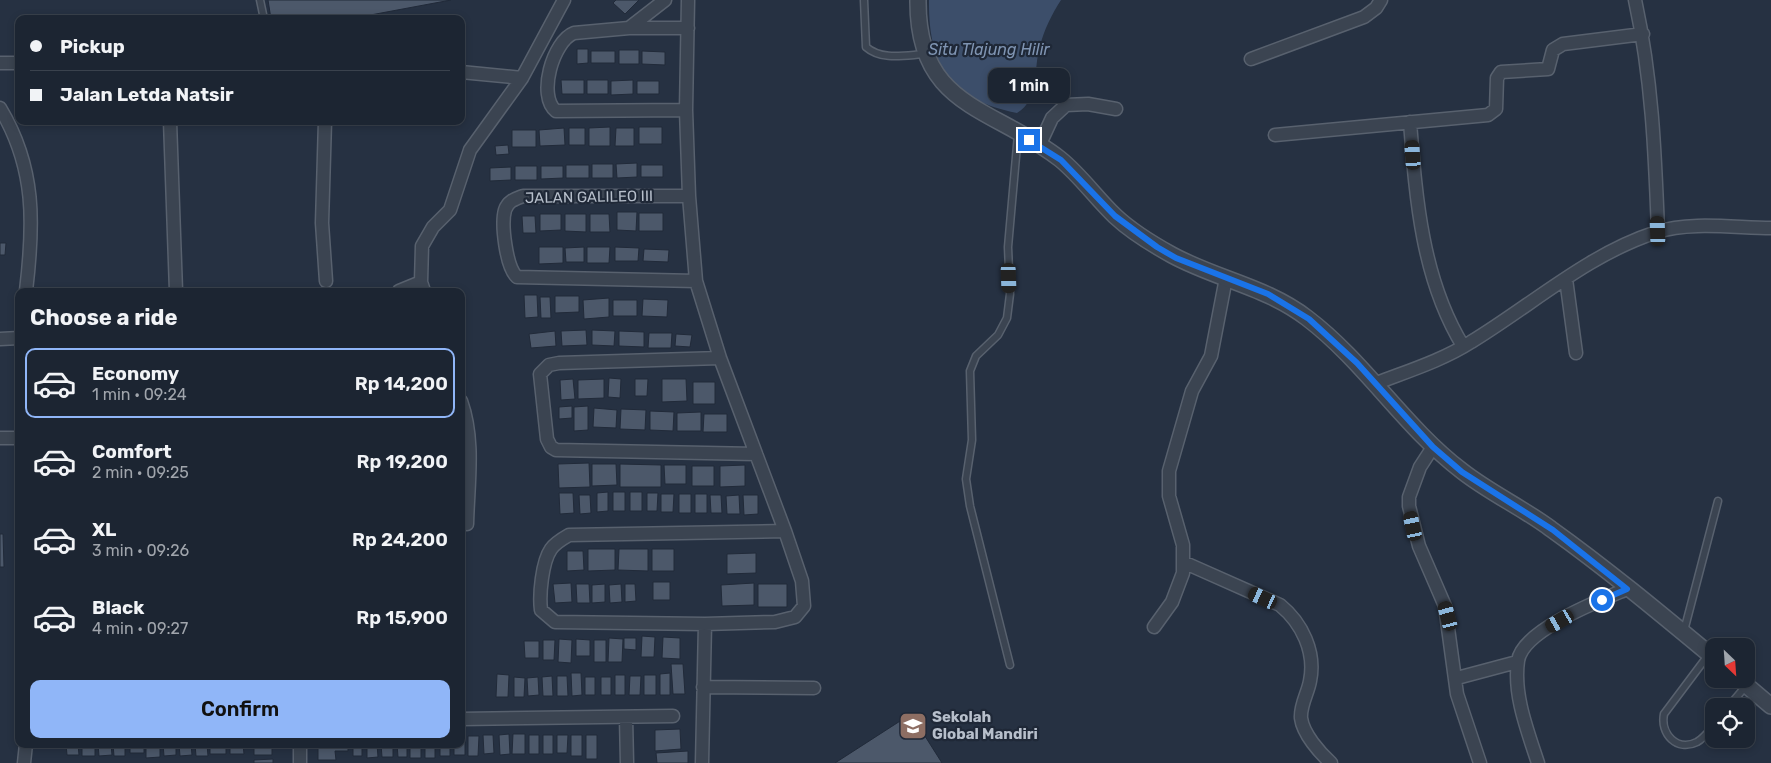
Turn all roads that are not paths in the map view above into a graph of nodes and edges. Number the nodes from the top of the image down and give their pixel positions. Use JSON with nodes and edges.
{"nodes":[{"id":1,"x":260,"y":0,"type":"edge"},
{"id":2,"x":564,"y":0,"type":"edge"},
{"id":3,"x":665,"y":0,"type":"edge"},
{"id":4,"x":688,"y":0,"type":"edge"},
{"id":5,"x":864,"y":0,"type":"edge"},
{"id":6,"x":918,"y":0,"type":"edge"},
{"id":7,"x":1381,"y":0,"type":"edge"},
{"id":8,"x":1635,"y":0,"type":"edge"},
{"id":9,"x":263,"y":15,"type":"edge"},
{"id":10,"x":629,"y":28,"type":"junction"},
{"id":11,"x":688,"y":28,"type":"junction"},
{"id":12,"x":1643,"y":34,"type":"junction"},
{"id":13,"x":926,"y":54,"type":"junction"},
{"id":14,"x":1251,"y":58,"type":"dead end"},
{"id":15,"x":0,"y":63,"type":"edge"},
{"id":16,"x":15,"y":63,"type":"edge"},
{"id":17,"x":465,"y":72,"type":"edge"},
{"id":18,"x":522,"y":78,"type":"junction"},
{"id":19,"x":0,"y":108,"type":"edge"},
{"id":20,"x":1116,"y":109,"type":"dead end"},
{"id":21,"x":686,"y":110,"type":"junction"},
{"id":22,"x":1410,"y":122,"type":"junction"},
{"id":23,"x":170,"y":125,"type":"edge"},
{"id":24,"x":325,"y":125,"type":"edge"},
{"id":25,"x":1018,"y":134,"type":"junction"},
{"id":26,"x":1275,"y":135,"type":"dead end"},
{"id":27,"x":1039,"y":146,"type":"junction"},
{"id":28,"x":689,"y":196,"type":"junction"},
{"id":29,"x":1771,"y":228,"type":"edge"},
{"id":30,"x":1658,"y":231,"type":"junction"},
{"id":31,"x":1226,"y":278,"type":"junction"},
{"id":32,"x":1566,"y":279,"type":"junction"},
{"id":33,"x":326,"y":281,"type":"dead end"},
{"id":34,"x":696,"y":281,"type":"junction"},
{"id":35,"x":423,"y":287,"type":"edge"},
{"id":36,"x":26,"y":288,"type":"edge"},
{"id":37,"x":176,"y":288,"type":"edge"},
{"id":38,"x":15,"y":338,"type":"edge"},
{"id":39,"x":0,"y":339,"type":"edge"},
{"id":40,"x":1463,"y":346,"type":"junction"},
{"id":41,"x":1576,"y":352,"type":"dead end"},
{"id":42,"x":720,"y":358,"type":"junction"},
{"id":43,"x":1376,"y":383,"type":"junction"},
{"id":44,"x":465,"y":413,"type":"edge"},
{"id":45,"x":0,"y":438,"type":"edge"},
{"id":46,"x":15,"y":438,"type":"edge"},
{"id":47,"x":1433,"y":447,"type":"junction"},
{"id":48,"x":756,"y":454,"type":"junction"},
{"id":49,"x":1718,"y":501,"type":"dead end"},
{"id":50,"x":467,"y":524,"type":"dead end"},
{"id":51,"x":785,"y":531,"type":"junction"},
{"id":52,"x":1183,"y":562,"type":"junction"},
{"id":53,"x":1627,"y":589,"type":"junction"},
{"id":54,"x":705,"y":624,"type":"junction"},
{"id":55,"x":1154,"y":627,"type":"dead end"},
{"id":56,"x":1684,"y":632,"type":"junction"},
{"id":57,"x":1705,"y":651,"type":"edge"},
{"id":58,"x":1517,"y":662,"type":"junction"},
{"id":59,"x":1705,"y":663,"type":"edge"},
{"id":60,"x":1010,"y":665,"type":"dead end"},
{"id":61,"x":1456,"y":678,"type":"junction"},
{"id":62,"x":703,"y":687,"type":"junction"},
{"id":63,"x":814,"y":688,"type":"dead end"},
{"id":64,"x":1750,"y":688,"type":"edge"},
{"id":65,"x":1771,"y":706,"type":"edge"},
{"id":66,"x":673,"y":716,"type":"dead end"},
{"id":67,"x":626,"y":717,"type":"junction"},
{"id":68,"x":465,"y":719,"type":"edge"},
{"id":69,"x":1705,"y":734,"type":"edge"},
{"id":70,"x":20,"y":748,"type":"edge"},
{"id":71,"x":26,"y":748,"type":"edge"},
{"id":72,"x":300,"y":748,"type":"edge"},
{"id":73,"x":19,"y":763,"type":"edge"},
{"id":74,"x":24,"y":763,"type":"edge"},
{"id":75,"x":300,"y":763,"type":"edge"},
{"id":76,"x":627,"y":763,"type":"edge"},
{"id":77,"x":702,"y":763,"type":"edge"},
{"id":78,"x":1331,"y":763,"type":"edge"},
{"id":79,"x":1480,"y":763,"type":"edge"},
{"id":80,"x":1538,"y":763,"type":"edge"}],
"edges":[{"from":1,"to":9,"type":"lane"},
{"from":2,"to":18,"type":"street"},
{"from":3,"to":10,"type":"street"},
{"from":4,"to":11,"type":"street"},
{"from":5,"to":13,"type":"lane"},
{"from":6,"to":13,"type":"street"},
{"from":7,"to":14,"type":"street"},
{"from":8,"to":12,"type":"street"},
{"from":10,"to":11,"type":"street"},
{"from":10,"to":21,"type":"street"},
{"from":11,"to":21,"type":"street"},
{"from":12,"to":22,"type":"street"},
{"from":12,"to":30,"type":"street"},
{"from":13,"to":25,"type":"street"},
{"from":15,"to":16,"type":"street"},
{"from":17,"to":18,"type":"street"},
{"from":18,"to":35,"type":"street"},
{"from":19,"to":36,"type":"street"},
{"from":20,"to":27,"type":"street"},
{"from":21,"to":28,"type":"street"},
{"from":22,"to":26,"type":"street"},
{"from":22,"to":40,"type":"street"},
{"from":23,"to":37,"type":"street"},
{"from":24,"to":33,"type":"street"},
{"from":25,"to":27,"type":"street"},
{"from":25,"to":60,"type":"lane"},
{"from":27,"to":31,"type":"street"},
{"from":28,"to":34,"type":"street"},
{"from":28,"to":34,"type":"street","name":"JALAN GALILEO III"},
{"from":29,"to":30,"type":"street"},
{"from":30,"to":32,"type":"street"},
{"from":31,"to":43,"type":"street"},
{"from":31,"to":52,"type":"street"},
{"from":32,"to":40,"type":"street"},
{"from":32,"to":41,"type":"street"},
{"from":34,"to":42,"type":"street"},
{"from":38,"to":39,"type":"street"},
{"from":40,"to":43,"type":"street"},
{"from":42,"to":48,"type":"street"},
{"from":42,"to":48,"type":"street"},
{"from":43,"to":47,"type":"street"},
{"from":44,"to":50,"type":"street"},
{"from":45,"to":46,"type":"street"},
{"from":47,"to":53,"type":"street"},
{"from":47,"to":61,"type":"street"},
{"from":48,"to":51,"type":"street"},
{"from":49,"to":56,"type":"lane"},
{"from":51,"to":54,"type":"street"},
{"from":51,"to":54,"type":"street"},
{"from":52,"to":55,"type":"street"},
{"from":52,"to":78,"type":"street"},
{"from":53,"to":56,"type":"street"},
{"from":53,"to":58,"type":"street"},
{"from":54,"to":62,"type":"street"},
{"from":56,"to":57,"type":"street"},
{"from":58,"to":61,"type":"street"},
{"from":58,"to":80,"type":"street"},
{"from":59,"to":69,"type":"lane"},
{"from":61,"to":79,"type":"street"},
{"from":62,"to":63,"type":"street"},
{"from":62,"to":77,"type":"street"},
{"from":64,"to":65,"type":"street"},
{"from":66,"to":67,"type":"street"},
{"from":67,"to":68,"type":"street"},
{"from":67,"to":76,"type":"street"},
{"from":70,"to":73,"type":"street"},
{"from":71,"to":74,"type":"street"},
{"from":72,"to":75,"type":"street"}]}
